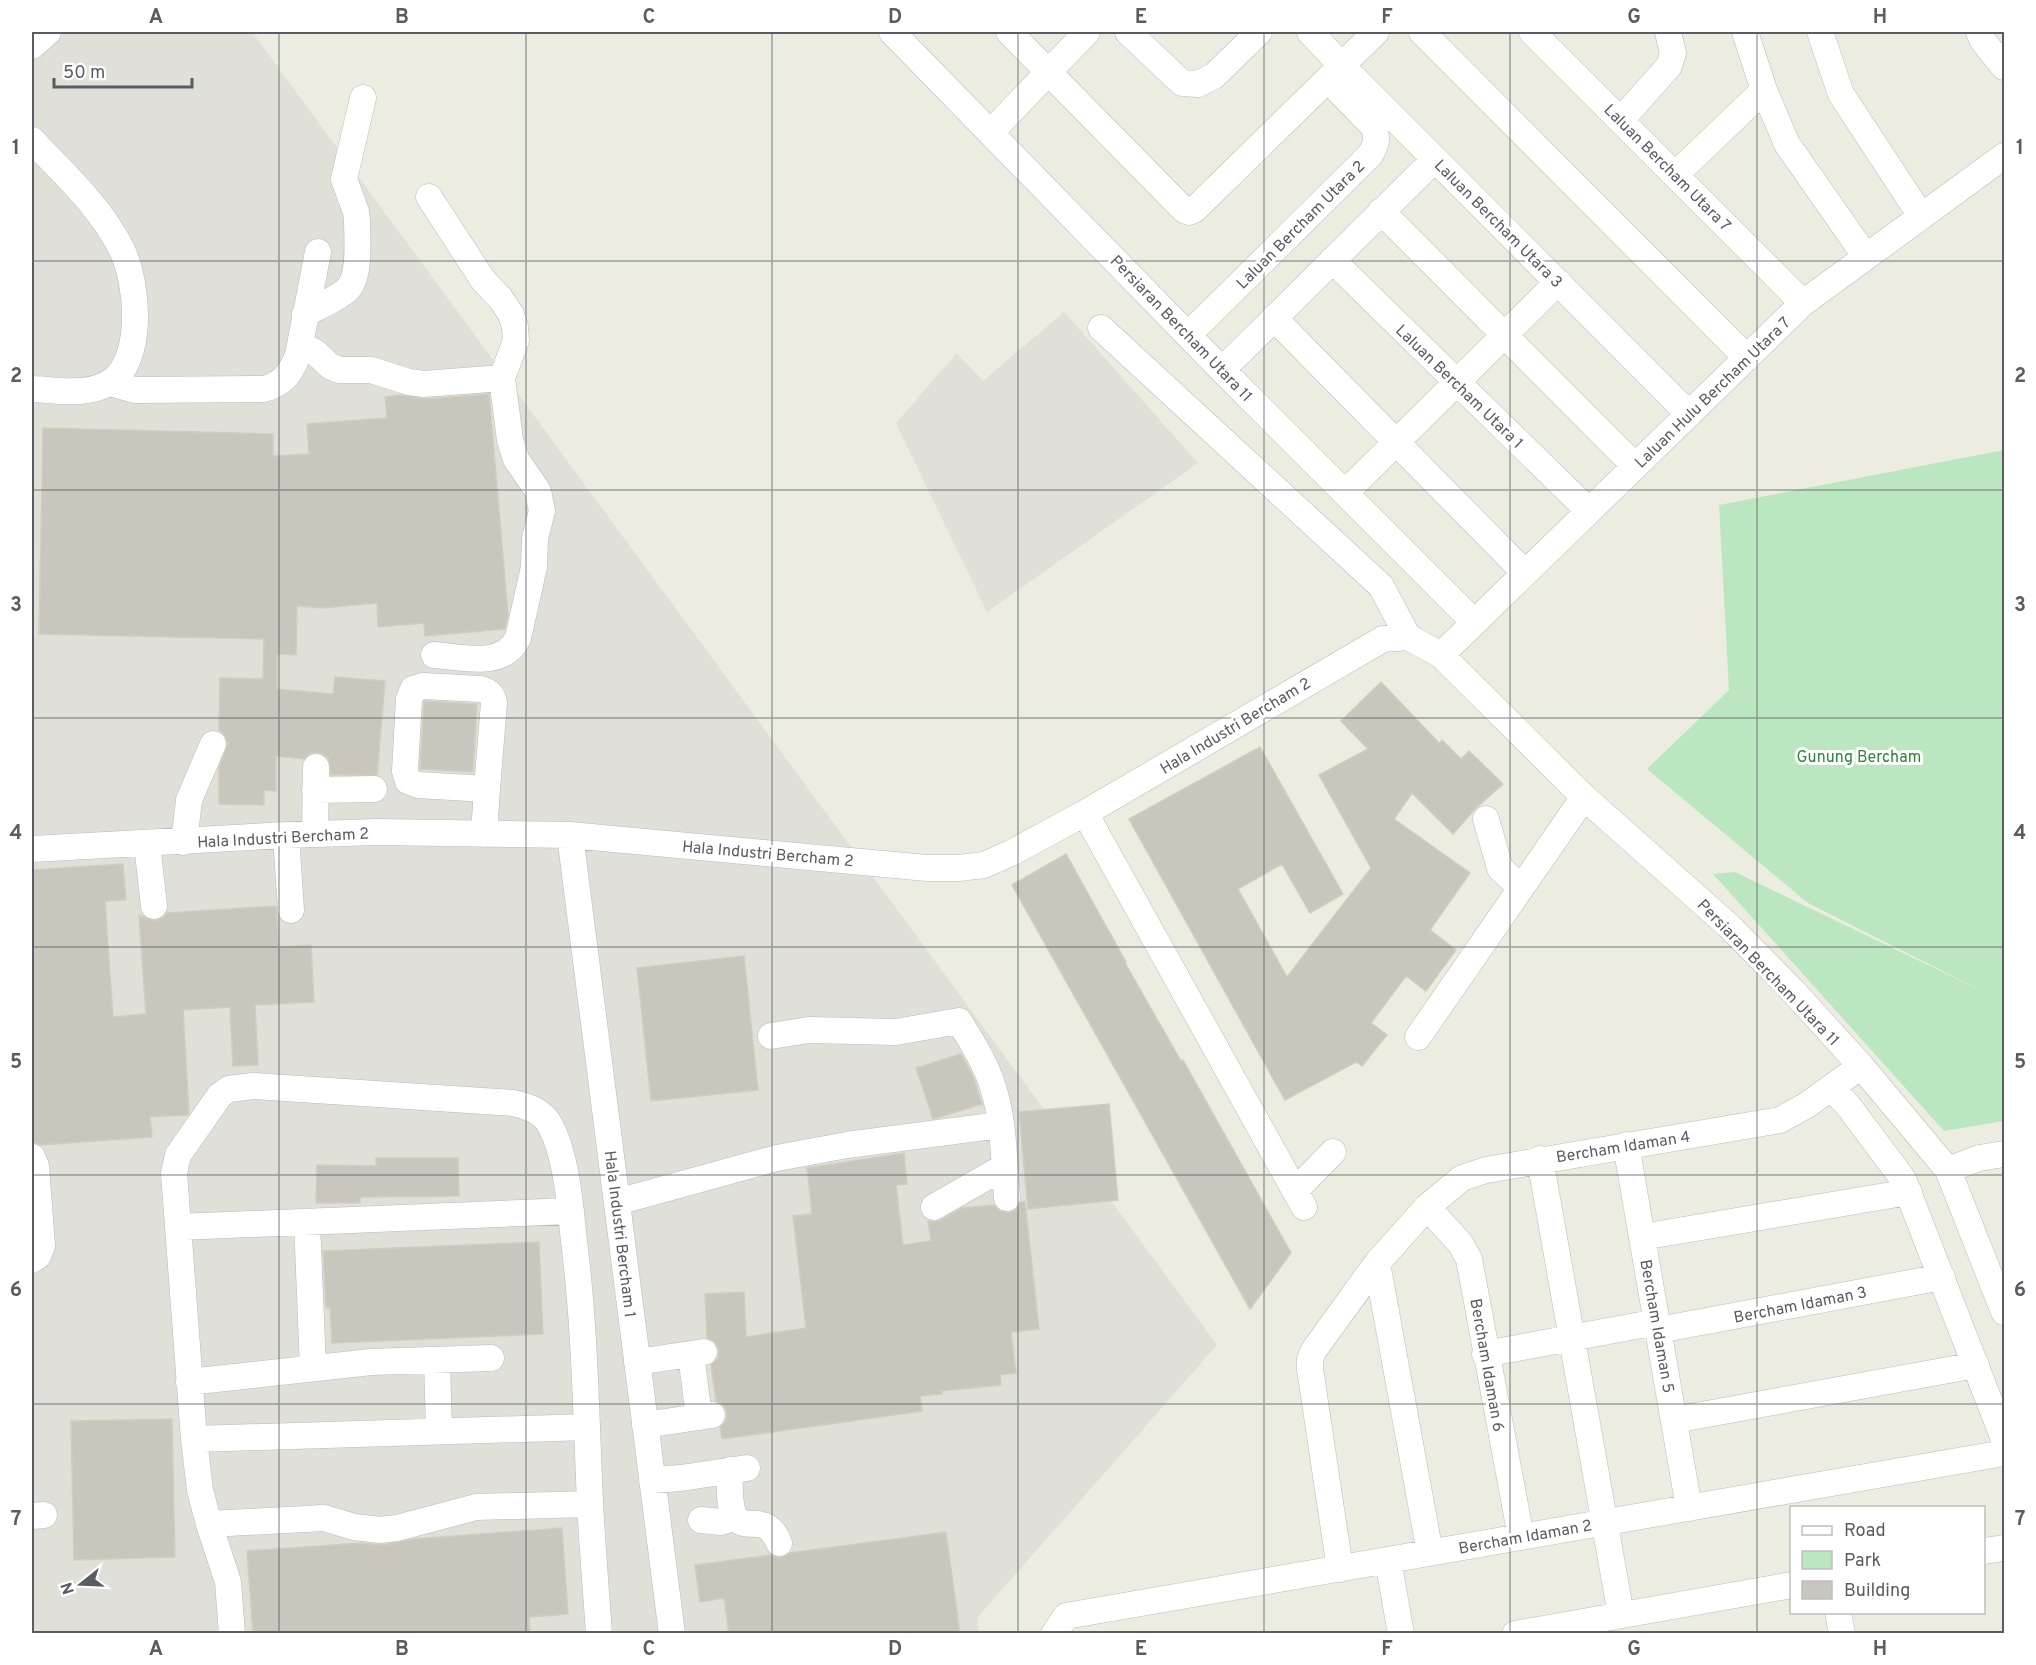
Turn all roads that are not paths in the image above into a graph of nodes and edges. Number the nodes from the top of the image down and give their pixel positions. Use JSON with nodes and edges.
{"nodes":[{"id":1,"x":48,"y":32,"type":"edge"},
{"id":2,"x":892,"y":32,"type":"edge"},
{"id":3,"x":1009,"y":32,"type":"edge"},
{"id":4,"x":1087,"y":32,"type":"edge"},
{"id":5,"x":1128,"y":32,"type":"edge"},
{"id":6,"x":1259,"y":32,"type":"edge"},
{"id":7,"x":1310,"y":32,"type":"edge"},
{"id":8,"x":1376,"y":32,"type":"edge"},
{"id":9,"x":1422,"y":32,"type":"edge"},
{"id":10,"x":1532,"y":32,"type":"edge"},
{"id":11,"x":1668,"y":32,"type":"edge"},
{"id":12,"x":1745,"y":32,"type":"edge"},
{"id":13,"x":1820,"y":32,"type":"edge"},
{"id":14,"x":1979,"y":32,"type":"edge"},
{"id":15,"x":32,"y":46,"type":"edge"},
{"id":16,"x":2004,"y":67,"type":"edge"},
{"id":17,"x":1049,"y":71,"type":"junction"},
{"id":18,"x":1335,"y":73,"type":"junction"},
{"id":19,"x":1764,"y":90,"type":"junction"},
{"id":20,"x":363,"y":98,"type":"dead end"},
{"id":21,"x":1621,"y":120,"type":"junction"},
{"id":22,"x":991,"y":132,"type":"junction"},
{"id":23,"x":32,"y":140,"type":"edge"},
{"id":24,"x":2004,"y":156,"type":"edge"},
{"id":25,"x":1435,"y":159,"type":"junction"},
{"id":26,"x":1675,"y":175,"type":"junction"},
{"id":27,"x":429,"y":197,"type":"dead end"},
{"id":28,"x":1381,"y":211,"type":"junction"},
{"id":29,"x":1922,"y":216,"type":"junction"},
{"id":30,"x":318,"y":252,"type":"dead end"},
{"id":31,"x":1866,"y":257,"type":"junction"},
{"id":32,"x":1332,"y":260,"type":"junction"},
{"id":33,"x":1558,"y":282,"type":"junction"},
{"id":34,"x":1803,"y":303,"type":"junction"},
{"id":35,"x":305,"y":314,"type":"junction"},
{"id":36,"x":1274,"y":318,"type":"junction"},
{"id":37,"x":1101,"y":328,"type":"dead end"},
{"id":38,"x":1188,"y":335,"type":"junction"},
{"id":39,"x":1503,"y":335,"type":"junction"},
{"id":40,"x":300,"y":345,"type":"junction"},
{"id":41,"x":1747,"y":358,"type":"junction"},
{"id":42,"x":1222,"y":370,"type":"junction"},
{"id":43,"x":502,"y":378,"type":"junction"},
{"id":44,"x":1457,"y":382,"type":"junction"},
{"id":45,"x":110,"y":383,"type":"junction"},
{"id":46,"x":32,"y":389,"type":"edge"},
{"id":47,"x":1689,"y":414,"type":"junction"},
{"id":48,"x":1398,"y":442,"type":"junction"},
{"id":49,"x":1635,"y":466,"type":"junction"},
{"id":50,"x":1346,"y":492,"type":"junction"},
{"id":51,"x":1588,"y":511,"type":"junction"},
{"id":52,"x":1525,"y":573,"type":"junction"},
{"id":53,"x":1474,"y":622,"type":"junction"},
{"id":54,"x":1408,"y":637,"type":"junction"},
{"id":55,"x":434,"y":655,"type":"dead end"},
{"id":56,"x":1441,"y":655,"type":"junction"},
{"id":57,"x":213,"y":744,"type":"dead end"},
{"id":58,"x":374,"y":789,"type":"dead end"},
{"id":59,"x":487,"y":789,"type":"junction"},
{"id":60,"x":1584,"y":797,"type":"junction"},
{"id":61,"x":1085,"y":813,"type":"junction"},
{"id":62,"x":1486,"y":819,"type":"dead end"},
{"id":63,"x":315,"y":834,"type":"junction"},
{"id":64,"x":484,"y":834,"type":"junction"},
{"id":65,"x":286,"y":835,"type":"junction"},
{"id":66,"x":570,"y":835,"type":"junction"},
{"id":67,"x":184,"y":842,"type":"junction"},
{"id":68,"x":147,"y":844,"type":"junction"},
{"id":69,"x":32,"y":849,"type":"edge"},
{"id":70,"x":1521,"y":888,"type":"junction"},
{"id":71,"x":154,"y":906,"type":"dead end"},
{"id":72,"x":291,"y":910,"type":"dead end"},
{"id":73,"x":771,"y":1036,"type":"dead end"},
{"id":74,"x":1418,"y":1037,"type":"dead end"},
{"id":75,"x":1860,"y":1066,"type":"junction"},
{"id":76,"x":1832,"y":1088,"type":"junction"},
{"id":77,"x":1000,"y":1125,"type":"junction"},
{"id":78,"x":1626,"y":1145,"type":"junction"},
{"id":79,"x":1333,"y":1152,"type":"dead end"},
{"id":80,"x":2004,"y":1154,"type":"edge"},
{"id":81,"x":32,"y":1157,"type":"edge"},
{"id":82,"x":1540,"y":1160,"type":"junction"},
{"id":83,"x":1004,"y":1167,"type":"junction"},
{"id":84,"x":1948,"y":1170,"type":"junction"},
{"id":85,"x":1909,"y":1192,"type":"junction"},
{"id":86,"x":1007,"y":1198,"type":"dead end"},
{"id":87,"x":617,"y":1202,"type":"junction"},
{"id":88,"x":934,"y":1207,"type":"dead end"},
{"id":89,"x":1427,"y":1207,"type":"junction"},
{"id":90,"x":571,"y":1211,"type":"junction"},
{"id":91,"x":307,"y":1222,"type":"junction"},
{"id":92,"x":179,"y":1227,"type":"junction"},
{"id":93,"x":1642,"y":1237,"type":"junction"},
{"id":94,"x":32,"y":1260,"type":"edge"},
{"id":95,"x":1377,"y":1263,"type":"junction"},
{"id":96,"x":1942,"y":1277,"type":"junction"},
{"id":97,"x":2002,"y":1297,"type":"edge"},
{"id":98,"x":1658,"y":1326,"type":"junction"},
{"id":99,"x":1571,"y":1338,"type":"junction"},
{"id":100,"x":1485,"y":1354,"type":"junction"},
{"id":101,"x":491,"y":1358,"type":"dead end"},
{"id":102,"x":437,"y":1360,"type":"junction"},
{"id":103,"x":637,"y":1362,"type":"junction"},
{"id":104,"x":1976,"y":1365,"type":"junction"},
{"id":105,"x":313,"y":1368,"type":"junction"},
{"id":106,"x":189,"y":1382,"type":"junction"},
{"id":107,"x":1674,"y":1420,"type":"junction"},
{"id":108,"x":645,"y":1425,"type":"junction"},
{"id":109,"x":587,"y":1427,"type":"junction"},
{"id":110,"x":439,"y":1430,"type":"junction"},
{"id":111,"x":194,"y":1439,"type":"junction"},
{"id":112,"x":2004,"y":1439,"type":"edge"},
{"id":113,"x":2004,"y":1453,"type":"edge"},
{"id":114,"x":652,"y":1480,"type":"junction"},
{"id":115,"x":1823,"y":1496,"type":"edge"},
{"id":116,"x":590,"y":1504,"type":"junction"},
{"id":117,"x":1689,"y":1508,"type":"junction"},
{"id":118,"x":735,"y":1517,"type":"junction"},
{"id":119,"x":701,"y":1520,"type":"dead end"},
{"id":120,"x":1604,"y":1523,"type":"junction"},
{"id":121,"x":209,"y":1524,"type":"junction"},
{"id":122,"x":1521,"y":1537,"type":"junction"},
{"id":123,"x":779,"y":1543,"type":"dead end"},
{"id":124,"x":2004,"y":1548,"type":"edge"},
{"id":125,"x":1985,"y":1551,"type":"edge"},
{"id":126,"x":1430,"y":1553,"type":"junction"},
{"id":127,"x":1388,"y":1560,"type":"junction"},
{"id":128,"x":1340,"y":1569,"type":"junction"},
{"id":129,"x":1790,"y":1585,"type":"edge"},
{"id":130,"x":1838,"y":1614,"type":"edge"},
{"id":131,"x":1616,"y":1622,"type":"edge"},
{"id":132,"x":1090,"y":1623,"type":"edge"},
{"id":133,"x":232,"y":1634,"type":"edge"},
{"id":134,"x":599,"y":1634,"type":"edge"},
{"id":135,"x":672,"y":1634,"type":"edge"},
{"id":136,"x":1054,"y":1634,"type":"edge"},
{"id":137,"x":1401,"y":1634,"type":"edge"},
{"id":138,"x":1515,"y":1634,"type":"edge"},
{"id":139,"x":1842,"y":1634,"type":"edge"}],
"edges":[{"from":1,"to":15,"type":"street"},
{"from":2,"to":22,"type":"street","name":"Persiaran Bercham Utara 11"},
{"from":3,"to":17,"type":"street"},
{"from":4,"to":17,"type":"street"},
{"from":5,"to":6,"type":"street"},
{"from":7,"to":18,"type":"street","name":"Laluan Bercham Utara 3"},
{"from":8,"to":18,"type":"street"},
{"from":9,"to":41,"type":"street"},
{"from":10,"to":21,"type":"street","name":"Laluan Bercham Utara 7"},
{"from":11,"to":21,"type":"street"},
{"from":12,"to":19,"type":"street"},
{"from":13,"to":29,"type":"street"},
{"from":14,"to":16,"type":"street"},
{"from":17,"to":18,"type":"street"},
{"from":17,"to":22,"type":"street"},
{"from":18,"to":25,"type":"street","name":"Laluan Bercham Utara 3"},
{"from":18,"to":38,"type":"street","name":"Laluan Bercham Utara 2"},
{"from":19,"to":26,"type":"street"},
{"from":19,"to":31,"type":"street"},
{"from":20,"to":35,"type":"street"},
{"from":21,"to":26,"type":"street","name":"Laluan Bercham Utara 7"},
{"from":22,"to":38,"type":"street","name":"Persiaran Bercham Utara 11"},
{"from":23,"to":45,"type":"street"},
{"from":24,"to":29,"type":"street","name":"Laluan Hulu Bercham Utara 7"},
{"from":25,"to":28,"type":"street"},
{"from":25,"to":33,"type":"street","name":"Laluan Bercham Utara 3"},
{"from":26,"to":34,"type":"street","name":"Laluan Bercham Utara 7"},
{"from":27,"to":43,"type":"street"},
{"from":28,"to":32,"type":"street"},
{"from":28,"to":39,"type":"street"},
{"from":29,"to":31,"type":"street","name":"Laluan Hulu Bercham Utara 7"},
{"from":30,"to":35,"type":"street"},
{"from":31,"to":34,"type":"street","name":"Laluan Hulu Bercham Utara 7"},
{"from":32,"to":36,"type":"street"},
{"from":32,"to":44,"type":"street","name":"Laluan Bercham Utara 1"},
{"from":33,"to":39,"type":"street"},
{"from":33,"to":47,"type":"street","name":"Laluan Bercham Utara 3"},
{"from":34,"to":41,"type":"street","name":"Laluan Hulu Bercham Utara 7"},
{"from":35,"to":40,"type":"street"},
{"from":36,"to":42,"type":"street"},
{"from":36,"to":48,"type":"street"},
{"from":37,"to":54,"type":"street"},
{"from":38,"to":42,"type":"street","name":"Persiaran Bercham Utara 11"},
{"from":39,"to":44,"type":"street"},
{"from":39,"to":49,"type":"street"},
{"from":40,"to":43,"type":"street"},
{"from":40,"to":45,"type":"street"},
{"from":41,"to":47,"type":"street","name":"Laluan Hulu Bercham Utara 7"},
{"from":42,"to":50,"type":"street","name":"Persiaran Bercham Utara 11"},
{"from":43,"to":55,"type":"street"},
{"from":44,"to":48,"type":"street"},
{"from":44,"to":51,"type":"street","name":"Laluan Bercham Utara 1"},
{"from":45,"to":46,"type":"street"},
{"from":47,"to":49,"type":"street","name":"Laluan Hulu Bercham Utara 7"},
{"from":48,"to":50,"type":"street"},
{"from":48,"to":52,"type":"street"},
{"from":49,"to":51,"type":"street","name":"Laluan Hulu Bercham Utara 7"},
{"from":50,"to":53,"type":"street","name":"Persiaran Bercham Utara 11"},
{"from":51,"to":52,"type":"street","name":"Laluan Hulu Bercham Utara 7"},
{"from":52,"to":53,"type":"street","name":"Laluan Hulu Bercham Utara 7"},
{"from":53,"to":56,"type":"street","name":"Laluan Hulu Bercham Utara 7"},
{"from":54,"to":56,"type":"street"},
{"from":54,"to":61,"type":"street","name":"Hala Industri Bercham 2"},
{"from":56,"to":60,"type":"street","name":"Persiaran Bercham Utara 11"},
{"from":57,"to":67,"type":"street"},
{"from":58,"to":63,"type":"street"},
{"from":59,"to":59,"type":"street"},
{"from":59,"to":64,"type":"street"},
{"from":60,"to":70,"type":"street"},
{"from":60,"to":75,"type":"street","name":"Persiaran Bercham Utara 11"},
{"from":61,"to":66,"type":"street","name":"Hala Industri Bercham 2"},
{"from":61,"to":79,"type":"street"},
{"from":62,"to":70,"type":"street"},
{"from":63,"to":64,"type":"street","name":"Hala Industri Bercham 2"},
{"from":63,"to":65,"type":"street","name":"Hala Industri Bercham 2"},
{"from":64,"to":66,"type":"street","name":"Hala Industri Bercham 2"},
{"from":65,"to":67,"type":"street","name":"Hala Industri Bercham 2"},
{"from":65,"to":72,"type":"street"},
{"from":66,"to":87,"type":"street","name":"Hala Industri Bercham 1"},
{"from":67,"to":68,"type":"street","name":"Hala Industri Bercham 2"},
{"from":68,"to":69,"type":"street","name":"Hala Industri Bercham 2"},
{"from":68,"to":71,"type":"street"},
{"from":70,"to":74,"type":"street"},
{"from":73,"to":77,"type":"street"},
{"from":75,"to":76,"type":"street","name":"Bercham Idaman 4"},
{"from":75,"to":84,"type":"street","name":"Persiaran Bercham Utara 11"},
{"from":76,"to":78,"type":"street","name":"Bercham Idaman 4"},
{"from":76,"to":85,"type":"street"},
{"from":77,"to":83,"type":"street"},
{"from":77,"to":87,"type":"street"},
{"from":78,"to":82,"type":"street","name":"Bercham Idaman 4"},
{"from":78,"to":93,"type":"street","name":"Bercham Idaman 5"},
{"from":80,"to":84,"type":"street"},
{"from":81,"to":94,"type":"street"},
{"from":82,"to":89,"type":"street","name":"Bercham Idaman 4"},
{"from":82,"to":99,"type":"street"},
{"from":83,"to":86,"type":"street"},
{"from":83,"to":88,"type":"street"},
{"from":84,"to":97,"type":"street","name":"Persiaran Bercham Utara 11"},
{"from":85,"to":93,"type":"street"},
{"from":85,"to":96,"type":"street"},
{"from":87,"to":103,"type":"street","name":"Hala Industri Bercham 1"},
{"from":89,"to":95,"type":"street","name":"Bercham Idaman 4"},
{"from":89,"to":100,"type":"street","name":"Bercham Idaman 6"},
{"from":90,"to":91,"type":"street"},
{"from":90,"to":92,"type":"street"},
{"from":90,"to":109,"type":"street"},
{"from":91,"to":92,"type":"street"},
{"from":91,"to":105,"type":"street"},
{"from":92,"to":106,"type":"street"},
{"from":93,"to":98,"type":"street","name":"Bercham Idaman 5"},
{"from":95,"to":126,"type":"street"},
{"from":95,"to":128,"type":"street","name":"Bercham Idaman 4"},
{"from":96,"to":98,"type":"street","name":"Bercham Idaman 3"},
{"from":96,"to":104,"type":"street"},
{"from":98,"to":99,"type":"street","name":"Bercham Idaman 3"},
{"from":98,"to":107,"type":"street","name":"Bercham Idaman 5"},
{"from":99,"to":100,"type":"street","name":"Bercham Idaman 3"},
{"from":99,"to":120,"type":"street"},
{"from":100,"to":122,"type":"street","name":"Bercham Idaman 6"},
{"from":101,"to":102,"type":"street"},
{"from":102,"to":105,"type":"street"},
{"from":102,"to":110,"type":"street"},
{"from":103,"to":108,"type":"street","name":"Hala Industri Bercham 1"},
{"from":103,"to":108,"type":"street"},
{"from":104,"to":107,"type":"street"},
{"from":104,"to":112,"type":"street"},
{"from":105,"to":106,"type":"street"},
{"from":106,"to":111,"type":"street"},
{"from":107,"to":117,"type":"street","name":"Bercham Idaman 5"},
{"from":108,"to":114,"type":"street","name":"Hala Industri Bercham 1"},
{"from":109,"to":110,"type":"street"},
{"from":109,"to":116,"type":"street"},
{"from":110,"to":111,"type":"street"},
{"from":111,"to":121,"type":"street"},
{"from":113,"to":115,"type":"street","name":"Bercham Idaman 2"},
{"from":114,"to":118,"type":"street"},
{"from":114,"to":135,"type":"street","name":"Hala Industri Bercham 1"},
{"from":115,"to":117,"type":"street","name":"Bercham Idaman 2"},
{"from":116,"to":121,"type":"street"},
{"from":116,"to":134,"type":"street"},
{"from":117,"to":120,"type":"street","name":"Bercham Idaman 2"},
{"from":118,"to":119,"type":"street"},
{"from":118,"to":123,"type":"street"},
{"from":120,"to":122,"type":"street","name":"Bercham Idaman 2"},
{"from":120,"to":131,"type":"street"},
{"from":121,"to":133,"type":"street"},
{"from":122,"to":126,"type":"street","name":"Bercham Idaman 2"},
{"from":124,"to":125,"type":"street"},
{"from":126,"to":127,"type":"street","name":"Bercham Idaman 2"},
{"from":127,"to":128,"type":"street","name":"Bercham Idaman 2"},
{"from":127,"to":137,"type":"street"},
{"from":128,"to":132,"type":"street","name":"Bercham Idaman 2"},
{"from":129,"to":131,"type":"street"},
{"from":130,"to":139,"type":"street"},
{"from":131,"to":138,"type":"street"},
{"from":132,"to":136,"type":"street","name":"Bercham Idaman 2"}]}
